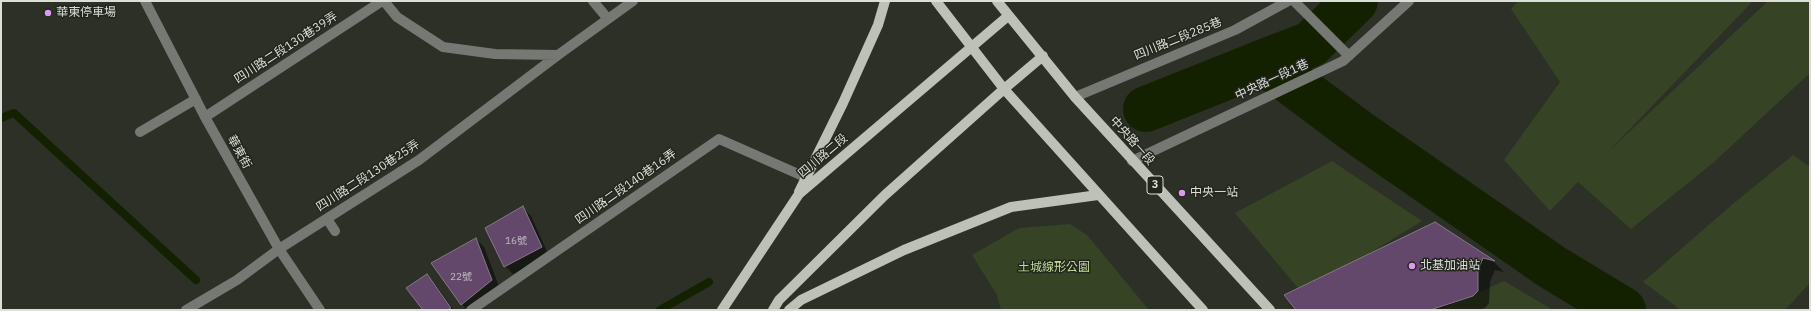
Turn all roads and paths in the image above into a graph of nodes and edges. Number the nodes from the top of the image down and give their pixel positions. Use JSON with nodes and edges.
{"nodes":[{"id":1,"x":144,"y":1,"type":"edge"},
{"id":2,"x":383,"y":1,"type":"edge"},
{"id":3,"x":593,"y":1,"type":"edge"},
{"id":4,"x":633,"y":1,"type":"edge"},
{"id":5,"x":885,"y":1,"type":"edge"},
{"id":6,"x":936,"y":1,"type":"edge"},
{"id":7,"x":997,"y":1,"type":"edge"},
{"id":8,"x":1293,"y":1,"type":"edge"},
{"id":9,"x":1409,"y":1,"type":"edge"},
{"id":10,"x":1008,"y":16,"type":"junction"},
{"id":11,"x":608,"y":19,"type":"junction"},
{"id":12,"x":971,"y":47,"type":"junction"},
{"id":13,"x":1347,"y":54,"type":"junction"},
{"id":14,"x":558,"y":55,"type":"junction"},
{"id":15,"x":1043,"y":56,"type":"junction"},
{"id":16,"x":1004,"y":89,"type":"junction"},
{"id":17,"x":1075,"y":97,"type":"junction"},
{"id":18,"x":196,"y":99,"type":"junction"},
{"id":19,"x":205,"y":117,"type":"junction"},
{"id":20,"x":140,"y":132,"type":"dead end"},
{"id":21,"x":1132,"y":161,"type":"junction"},
{"id":22,"x":806,"y":177,"type":"junction"},
{"id":23,"x":799,"y":194,"type":"junction"},
{"id":24,"x":1098,"y":195,"type":"junction"},
{"id":25,"x":327,"y":219,"type":"junction"},
{"id":26,"x":335,"y":231,"type":"dead end"},
{"id":27,"x":279,"y":249,"type":"junction"},
{"id":28,"x":186,"y":310,"type":"edge"},
{"id":29,"x":320,"y":310,"type":"edge"},
{"id":30,"x":471,"y":310,"type":"edge"},
{"id":31,"x":722,"y":310,"type":"edge"},
{"id":32,"x":773,"y":310,"type":"edge"},
{"id":33,"x":789,"y":310,"type":"edge"},
{"id":34,"x":1203,"y":310,"type":"edge"},
{"id":35,"x":1270,"y":310,"type":"edge"}],
"edges":[{"from":1,"to":18,"type":"street","name":"華東街"},
{"from":2,"to":14,"type":"street"},
{"from":2,"to":19,"type":"street","name":"四川路二段130巷39弄"},
{"from":3,"to":11,"type":"street"},
{"from":4,"to":11,"type":"street","name":"四川路二段130巷25弄"},
{"from":5,"to":22,"type":"main road"},
{"from":6,"to":12,"type":"main road"},
{"from":7,"to":10,"type":"main road","number":"3"},
{"from":8,"to":13,"type":"street"},
{"from":8,"to":17,"type":"street","name":"四川路二段285巷"},
{"from":9,"to":13,"type":"street","name":"中央路一段1巷"},
{"from":10,"to":12,"type":"main road","name":"四川路二段"},
{"from":10,"to":15,"type":"main road","number":"3"},
{"from":11,"to":14,"type":"street","name":"四川路二段130巷25弄"},
{"from":12,"to":16,"type":"main road"},
{"from":12,"to":23,"type":"main road","name":"四川路二段"},
{"from":13,"to":21,"type":"street","name":"中央路一段1巷"},
{"from":14,"to":25,"type":"street","name":"四川路二段130巷25弄"},
{"from":15,"to":16,"type":"main road"},
{"from":15,"to":17,"type":"main road","name":"中央路一段","number":"3"},
{"from":16,"to":24,"type":"main road"},
{"from":16,"to":32,"type":"main road"},
{"from":17,"to":21,"type":"main road","name":"中央路一段","number":"3"},
{"from":18,"to":19,"type":"street","name":"華東街"},
{"from":18,"to":20,"type":"street"},
{"from":19,"to":27,"type":"street","name":"華東街"},
{"from":21,"to":35,"type":"main road","name":"中央路一段","number":"3"},
{"from":22,"to":23,"type":"main road"},
{"from":22,"to":30,"type":"street","name":"四川路二段140巷16弄"},
{"from":23,"to":31,"type":"main road","name":"四川路二段"},
{"from":24,"to":33,"type":"main road"},
{"from":24,"to":34,"type":"main road"},
{"from":25,"to":26,"type":"street"},
{"from":25,"to":27,"type":"street","name":"四川路二段130巷25弄"},
{"from":27,"to":28,"type":"street","name":"四川路二段130巷25弄"},
{"from":27,"to":29,"type":"street","name":"華東街"}]}
